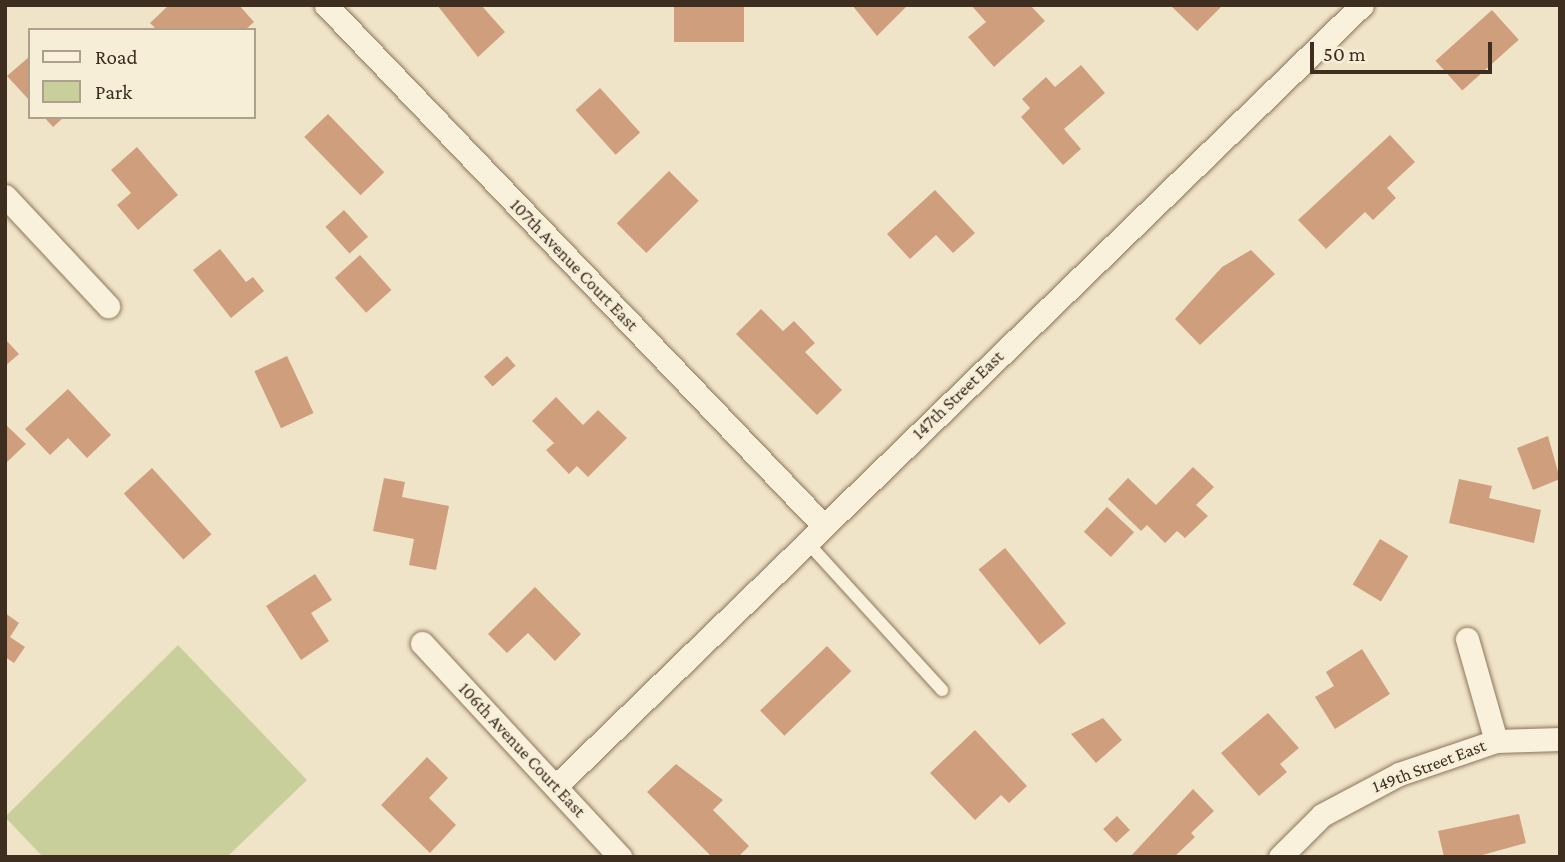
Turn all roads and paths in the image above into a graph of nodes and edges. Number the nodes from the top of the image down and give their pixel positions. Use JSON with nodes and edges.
{"nodes":[{"id":1,"x":326,"y":5,"type":"edge"},
{"id":2,"x":1362,"y":5,"type":"edge"},
{"id":3,"x":5,"y":196,"type":"edge"},
{"id":4,"x":108,"y":306,"type":"dead end"},
{"id":5,"x":815,"y":533,"type":"junction"},
{"id":6,"x":1467,"y":639,"type":"dead end"},
{"id":7,"x":422,"y":643,"type":"dead end"},
{"id":8,"x":942,"y":690,"type":"dead end"},
{"id":9,"x":1560,"y":739,"type":"edge"},
{"id":10,"x":1496,"y":741,"type":"junction"},
{"id":11,"x":556,"y":786,"type":"junction"},
{"id":12,"x":620,"y":857,"type":"edge"},
{"id":13,"x":1280,"y":857,"type":"edge"}],
"edges":[{"from":1,"to":5,"type":"street","name":"107th Avenue Court East"},
{"from":2,"to":5,"type":"street","name":"147th Street East"},
{"from":3,"to":4,"type":"street"},
{"from":5,"to":8,"type":"lane"},
{"from":5,"to":11,"type":"street","name":"147th Street East"},
{"from":6,"to":10,"type":"street"},
{"from":7,"to":11,"type":"street","name":"106th Avenue Court East"},
{"from":9,"to":10,"type":"street","name":"149th Street East"},
{"from":10,"to":13,"type":"street","name":"149th Street East"},
{"from":11,"to":12,"type":"street","name":"106th Avenue Court East"}]}
